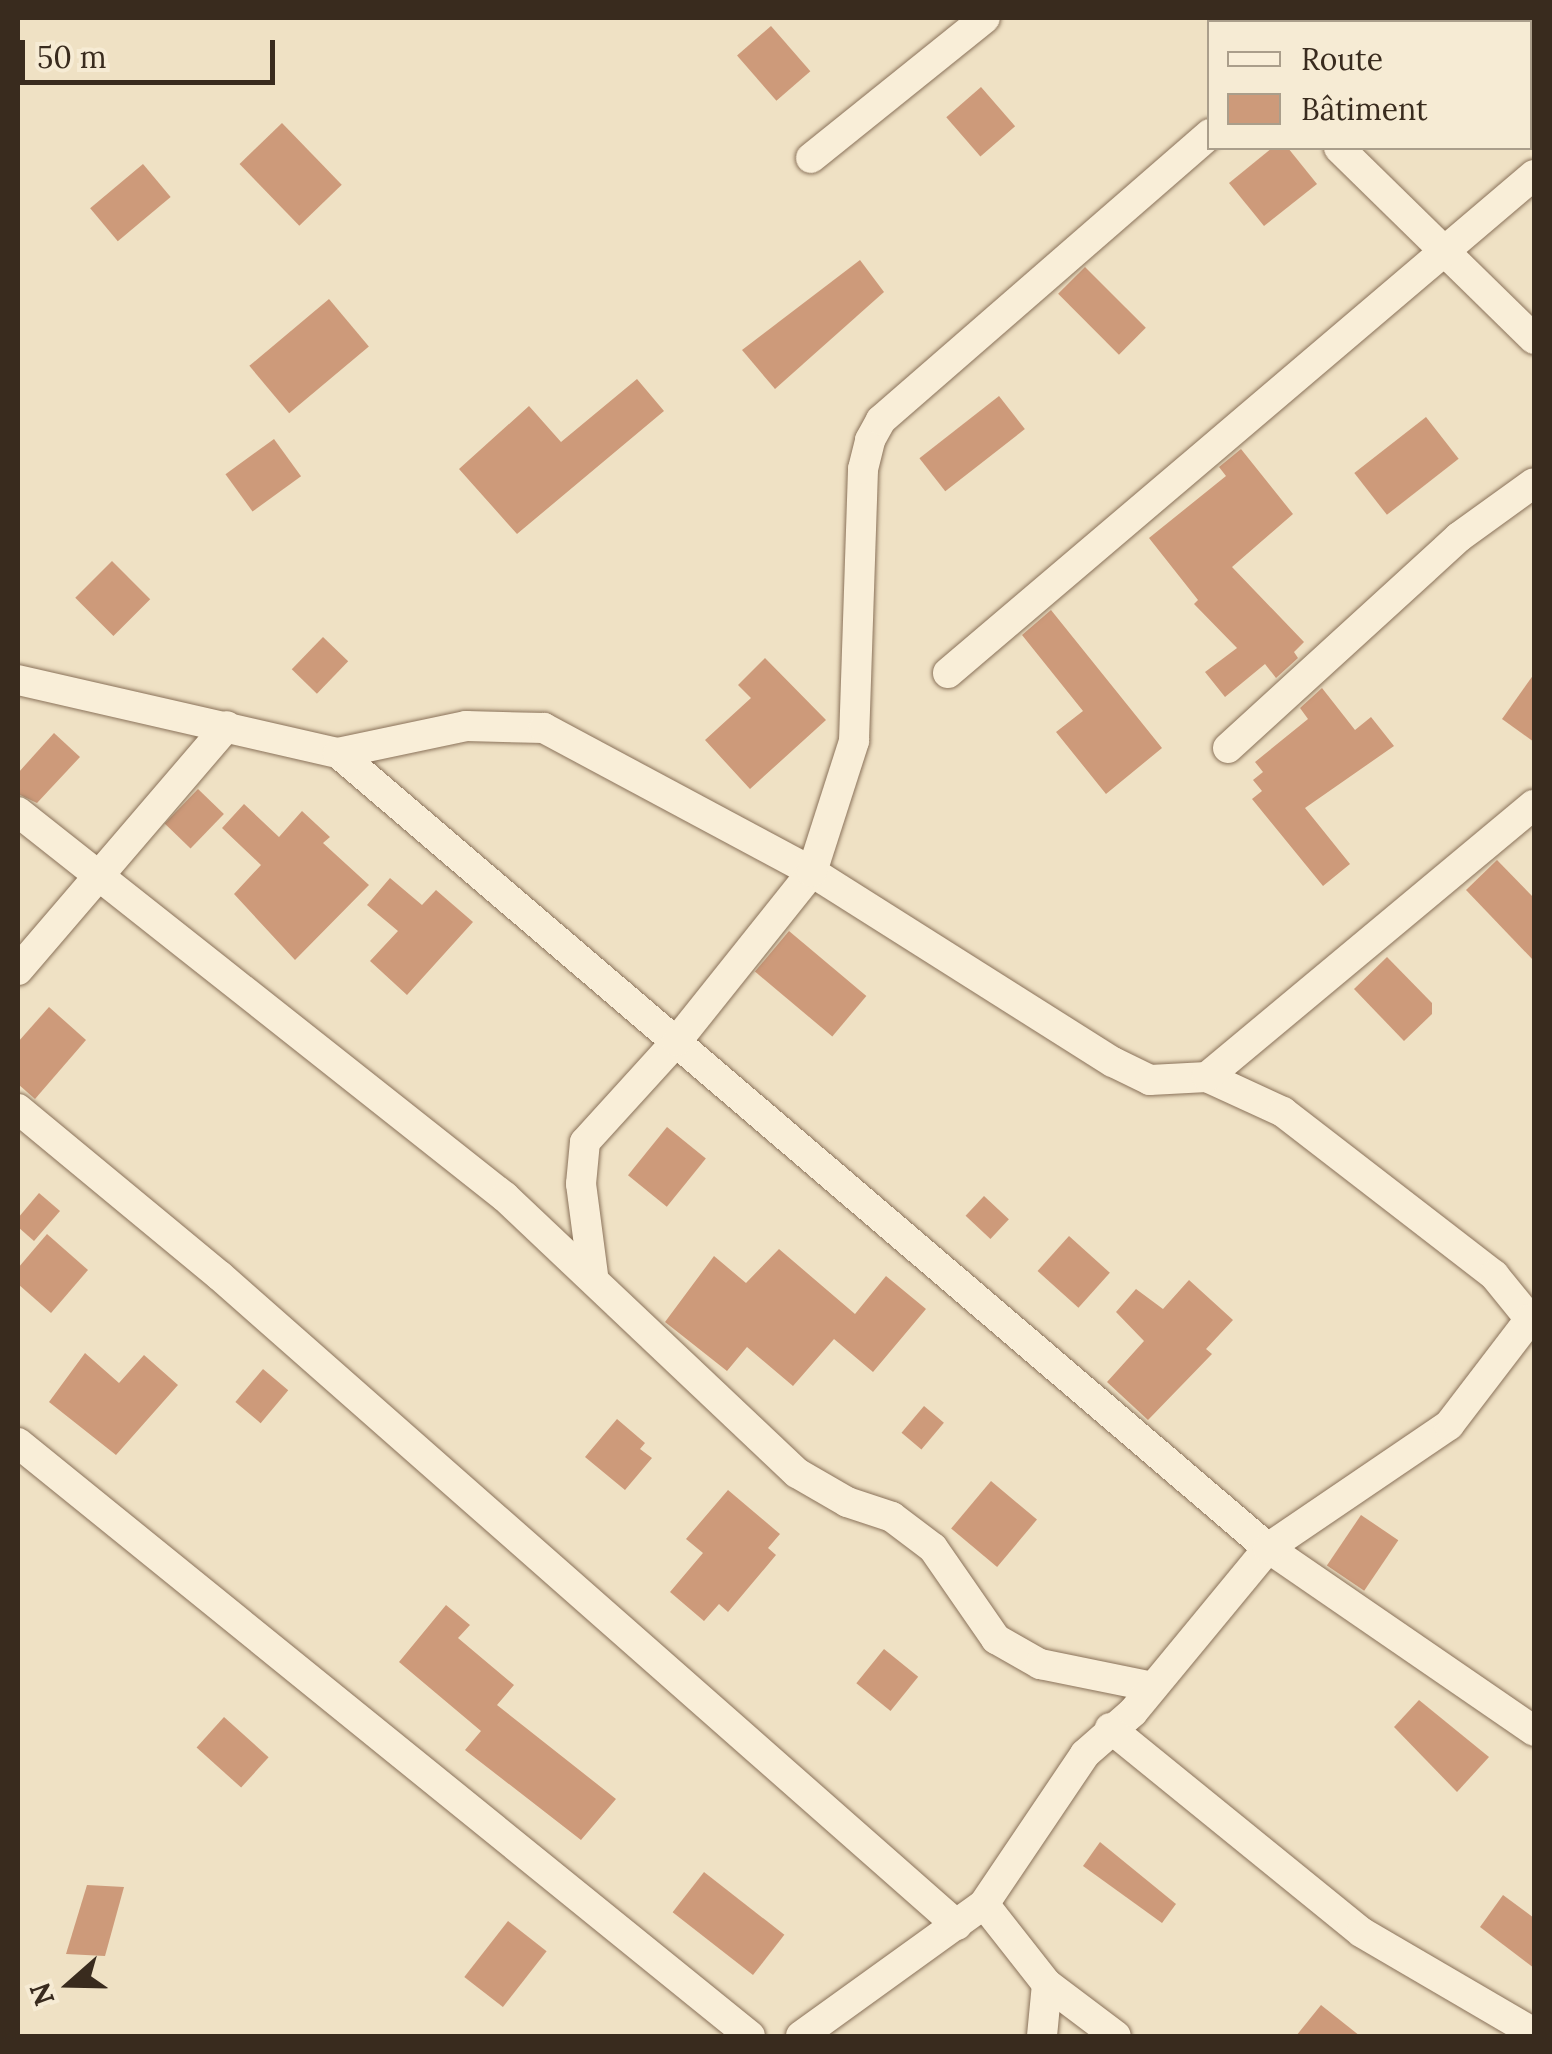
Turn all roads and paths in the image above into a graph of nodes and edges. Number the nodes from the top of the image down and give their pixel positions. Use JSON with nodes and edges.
{"nodes":[{"id":1,"x":986,"y":18,"type":"edge"},
{"id":2,"x":1207,"y":137,"type":"edge"},
{"id":3,"x":1340,"y":150,"type":"edge"},
{"id":4,"x":811,"y":158,"type":"dead end"},
{"id":5,"x":1534,"y":175,"type":"edge"},
{"id":6,"x":1442,"y":250,"type":"junction"},
{"id":7,"x":1534,"y":339,"type":"edge"},
{"id":8,"x":1534,"y":484,"type":"edge"},
{"id":9,"x":948,"y":674,"type":"dead end"},
{"id":10,"x":18,"y":680,"type":"edge"},
{"id":11,"x":226,"y":726,"type":"junction"},
{"id":12,"x":1228,"y":748,"type":"dead end"},
{"id":13,"x":338,"y":754,"type":"junction"},
{"id":14,"x":1534,"y":805,"type":"edge"},
{"id":15,"x":18,"y":812,"type":"edge"},
{"id":16,"x":812,"y":872,"type":"junction"},
{"id":17,"x":98,"y":876,"type":"junction"},
{"id":18,"x":18,"y":970,"type":"edge"},
{"id":19,"x":678,"y":1041,"type":"junction"},
{"id":20,"x":1207,"y":1078,"type":"junction"},
{"id":21,"x":18,"y":1109,"type":"edge"},
{"id":22,"x":593,"y":1274,"type":"junction"},
{"id":23,"x":1532,"y":1322,"type":"edge"},
{"id":24,"x":18,"y":1444,"type":"edge"},
{"id":25,"x":1268,"y":1548,"type":"junction"},
{"id":26,"x":1153,"y":1687,"type":"junction"},
{"id":27,"x":1110,"y":1728,"type":"junction"},
{"id":28,"x":1534,"y":1730,"type":"edge"},
{"id":29,"x":984,"y":1904,"type":"junction"},
{"id":30,"x":957,"y":1925,"type":"junction"},
{"id":31,"x":1048,"y":1984,"type":"junction"},
{"id":32,"x":1534,"y":2033,"type":"edge"},
{"id":33,"x":750,"y":2036,"type":"edge"},
{"id":34,"x":801,"y":2036,"type":"edge"},
{"id":35,"x":1042,"y":2036,"type":"edge"},
{"id":36,"x":1116,"y":2036,"type":"edge"}],
"edges":[{"from":1,"to":4,"type":"street"},
{"from":2,"to":16,"type":"street"},
{"from":3,"to":6,"type":"street"},
{"from":5,"to":6,"type":"street"},
{"from":6,"to":7,"type":"street"},
{"from":6,"to":9,"type":"street"},
{"from":8,"to":12,"type":"street"},
{"from":10,"to":11,"type":"street"},
{"from":11,"to":13,"type":"street"},
{"from":11,"to":17,"type":"street"},
{"from":13,"to":16,"type":"street"},
{"from":13,"to":19,"type":"street"},
{"from":14,"to":20,"type":"street"},
{"from":15,"to":17,"type":"street"},
{"from":16,"to":19,"type":"street"},
{"from":16,"to":20,"type":"street"},
{"from":17,"to":18,"type":"street"},
{"from":17,"to":22,"type":"street"},
{"from":19,"to":22,"type":"street"},
{"from":19,"to":25,"type":"street"},
{"from":20,"to":23,"type":"street"},
{"from":21,"to":30,"type":"street"},
{"from":22,"to":26,"type":"street"},
{"from":23,"to":25,"type":"street"},
{"from":24,"to":33,"type":"street"},
{"from":25,"to":26,"type":"street"},
{"from":25,"to":28,"type":"street"},
{"from":26,"to":27,"type":"street"},
{"from":27,"to":29,"type":"street"},
{"from":27,"to":32,"type":"street"},
{"from":29,"to":30,"type":"street"},
{"from":29,"to":31,"type":"street"},
{"from":30,"to":34,"type":"street"},
{"from":31,"to":35,"type":"street"},
{"from":31,"to":36,"type":"street"}]}
